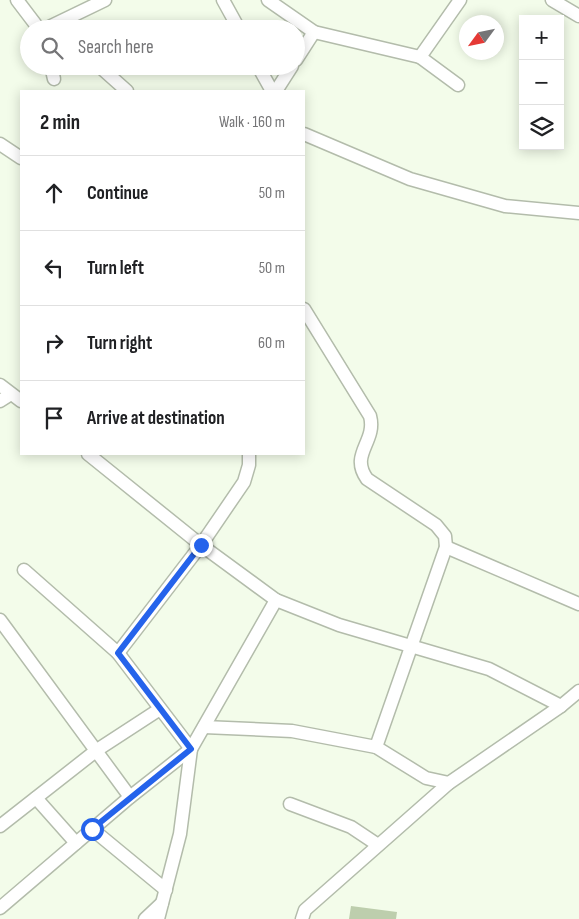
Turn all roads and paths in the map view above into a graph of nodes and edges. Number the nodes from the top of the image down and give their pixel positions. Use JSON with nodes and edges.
{"nodes":[{"id":1,"x":17,"y":0,"type":"edge"},
{"id":2,"x":105,"y":0,"type":"edge"},
{"id":3,"x":224,"y":0,"type":"edge"},
{"id":4,"x":268,"y":0,"type":"edge"},
{"id":5,"x":460,"y":0,"type":"edge"},
{"id":6,"x":552,"y":0,"type":"edge"},
{"id":7,"x":579,"y":16,"type":"edge"},
{"id":8,"x":32,"y":20,"type":"edge"},
{"id":9,"x":64,"y":20,"type":"edge"},
{"id":10,"x":234,"y":20,"type":"edge"},
{"id":11,"x":297,"y":20,"type":"edge"},
{"id":12,"x":305,"y":26,"type":"edge"},
{"id":13,"x":314,"y":32,"type":"junction"},
{"id":14,"x":305,"y":46,"type":"edge"},
{"id":15,"x":420,"y":57,"type":"junction"},
{"id":16,"x":109,"y":75,"type":"edge"},
{"id":17,"x":263,"y":75,"type":"edge"},
{"id":18,"x":286,"y":75,"type":"edge"},
{"id":19,"x":458,"y":85,"type":"dead end"},
{"id":20,"x":126,"y":90,"type":"edge"},
{"id":21,"x":271,"y":90,"type":"edge"},
{"id":22,"x":277,"y":90,"type":"edge"},
{"id":23,"x":305,"y":134,"type":"edge"},
{"id":24,"x":0,"y":144,"type":"edge"},
{"id":25,"x":20,"y":157,"type":"edge"},
{"id":26,"x":579,"y":213,"type":"edge"},
{"id":27,"x":305,"y":312,"type":"edge"},
{"id":28,"x":0,"y":385,"type":"edge"},
{"id":29,"x":16,"y":398,"type":"edge"},
{"id":30,"x":0,"y":401,"type":"edge"},
{"id":31,"x":89,"y":455,"type":"edge"},
{"id":32,"x":249,"y":455,"type":"edge"},
{"id":33,"x":201,"y":545,"type":"junction"},
{"id":34,"x":446,"y":547,"type":"junction"},
{"id":35,"x":24,"y":570,"type":"dead end"},
{"id":36,"x":276,"y":600,"type":"junction"},
{"id":37,"x":579,"y":604,"type":"edge"},
{"id":38,"x":0,"y":620,"type":"edge"},
{"id":39,"x":411,"y":644,"type":"junction"},
{"id":40,"x":118,"y":653,"type":"junction"},
{"id":41,"x":579,"y":691,"type":"edge"},
{"id":42,"x":561,"y":706,"type":"junction"},
{"id":43,"x":160,"y":709,"type":"junction"},
{"id":44,"x":204,"y":727,"type":"junction"},
{"id":45,"x":376,"y":747,"type":"junction"},
{"id":46,"x":191,"y":749,"type":"junction"},
{"id":47,"x":97,"y":750,"type":"junction"},
{"id":48,"x":449,"y":783,"type":"junction"},
{"id":49,"x":130,"y":797,"type":"junction"},
{"id":50,"x":36,"y":798,"type":"junction"},
{"id":51,"x":290,"y":804,"type":"dead end"},
{"id":52,"x":0,"y":826,"type":"edge"},
{"id":53,"x":92,"y":829,"type":"junction"},
{"id":54,"x":76,"y":843,"type":"junction"},
{"id":55,"x":378,"y":845,"type":"junction"},
{"id":56,"x":166,"y":890,"type":"junction"},
{"id":57,"x":162,"y":903,"type":"junction"},
{"id":58,"x":0,"y":908,"type":"edge"},
{"id":59,"x":145,"y":919,"type":"edge"},
{"id":60,"x":158,"y":919,"type":"edge"},
{"id":61,"x":302,"y":919,"type":"edge"}],
"edges":[{"from":1,"to":8,"type":"street"},
{"from":2,"to":9,"type":"street"},
{"from":3,"to":10,"type":"street"},
{"from":4,"to":11,"type":"street"},
{"from":5,"to":15,"type":"street"},
{"from":6,"to":7,"type":"street"},
{"from":12,"to":13,"type":"street"},
{"from":13,"to":14,"type":"street"},
{"from":13,"to":15,"type":"street"},
{"from":15,"to":19,"type":"street"},
{"from":16,"to":20,"type":"street"},
{"from":17,"to":21,"type":"street"},
{"from":18,"to":22,"type":"street"},
{"from":23,"to":26,"type":"street"},
{"from":24,"to":25,"type":"street"},
{"from":27,"to":34,"type":"street"},
{"from":28,"to":29,"type":"street"},
{"from":29,"to":30,"type":"street"},
{"from":31,"to":33,"type":"street"},
{"from":32,"to":33,"type":"street"},
{"from":33,"to":36,"type":"street"},
{"from":33,"to":40,"type":"street"},
{"from":34,"to":37,"type":"street"},
{"from":34,"to":39,"type":"street"},
{"from":35,"to":40,"type":"street"},
{"from":36,"to":39,"type":"street"},
{"from":36,"to":44,"type":"street"},
{"from":38,"to":47,"type":"street"},
{"from":39,"to":42,"type":"street"},
{"from":39,"to":45,"type":"street"},
{"from":40,"to":43,"type":"street"},
{"from":41,"to":42,"type":"street"},
{"from":42,"to":48,"type":"street"},
{"from":43,"to":46,"type":"street"},
{"from":43,"to":47,"type":"street"},
{"from":44,"to":45,"type":"street"},
{"from":44,"to":46,"type":"street"},
{"from":45,"to":48,"type":"street"},
{"from":46,"to":49,"type":"street"},
{"from":46,"to":56,"type":"street"},
{"from":47,"to":49,"type":"street"},
{"from":47,"to":50,"type":"street"},
{"from":48,"to":55,"type":"street"},
{"from":49,"to":53,"type":"street"},
{"from":50,"to":52,"type":"street"},
{"from":50,"to":54,"type":"street"},
{"from":51,"to":55,"type":"street"},
{"from":53,"to":54,"type":"street"},
{"from":53,"to":56,"type":"street"},
{"from":54,"to":58,"type":"street"},
{"from":55,"to":61,"type":"street"},
{"from":56,"to":57,"type":"street"},
{"from":57,"to":59,"type":"street"},
{"from":57,"to":60,"type":"street"}]}
